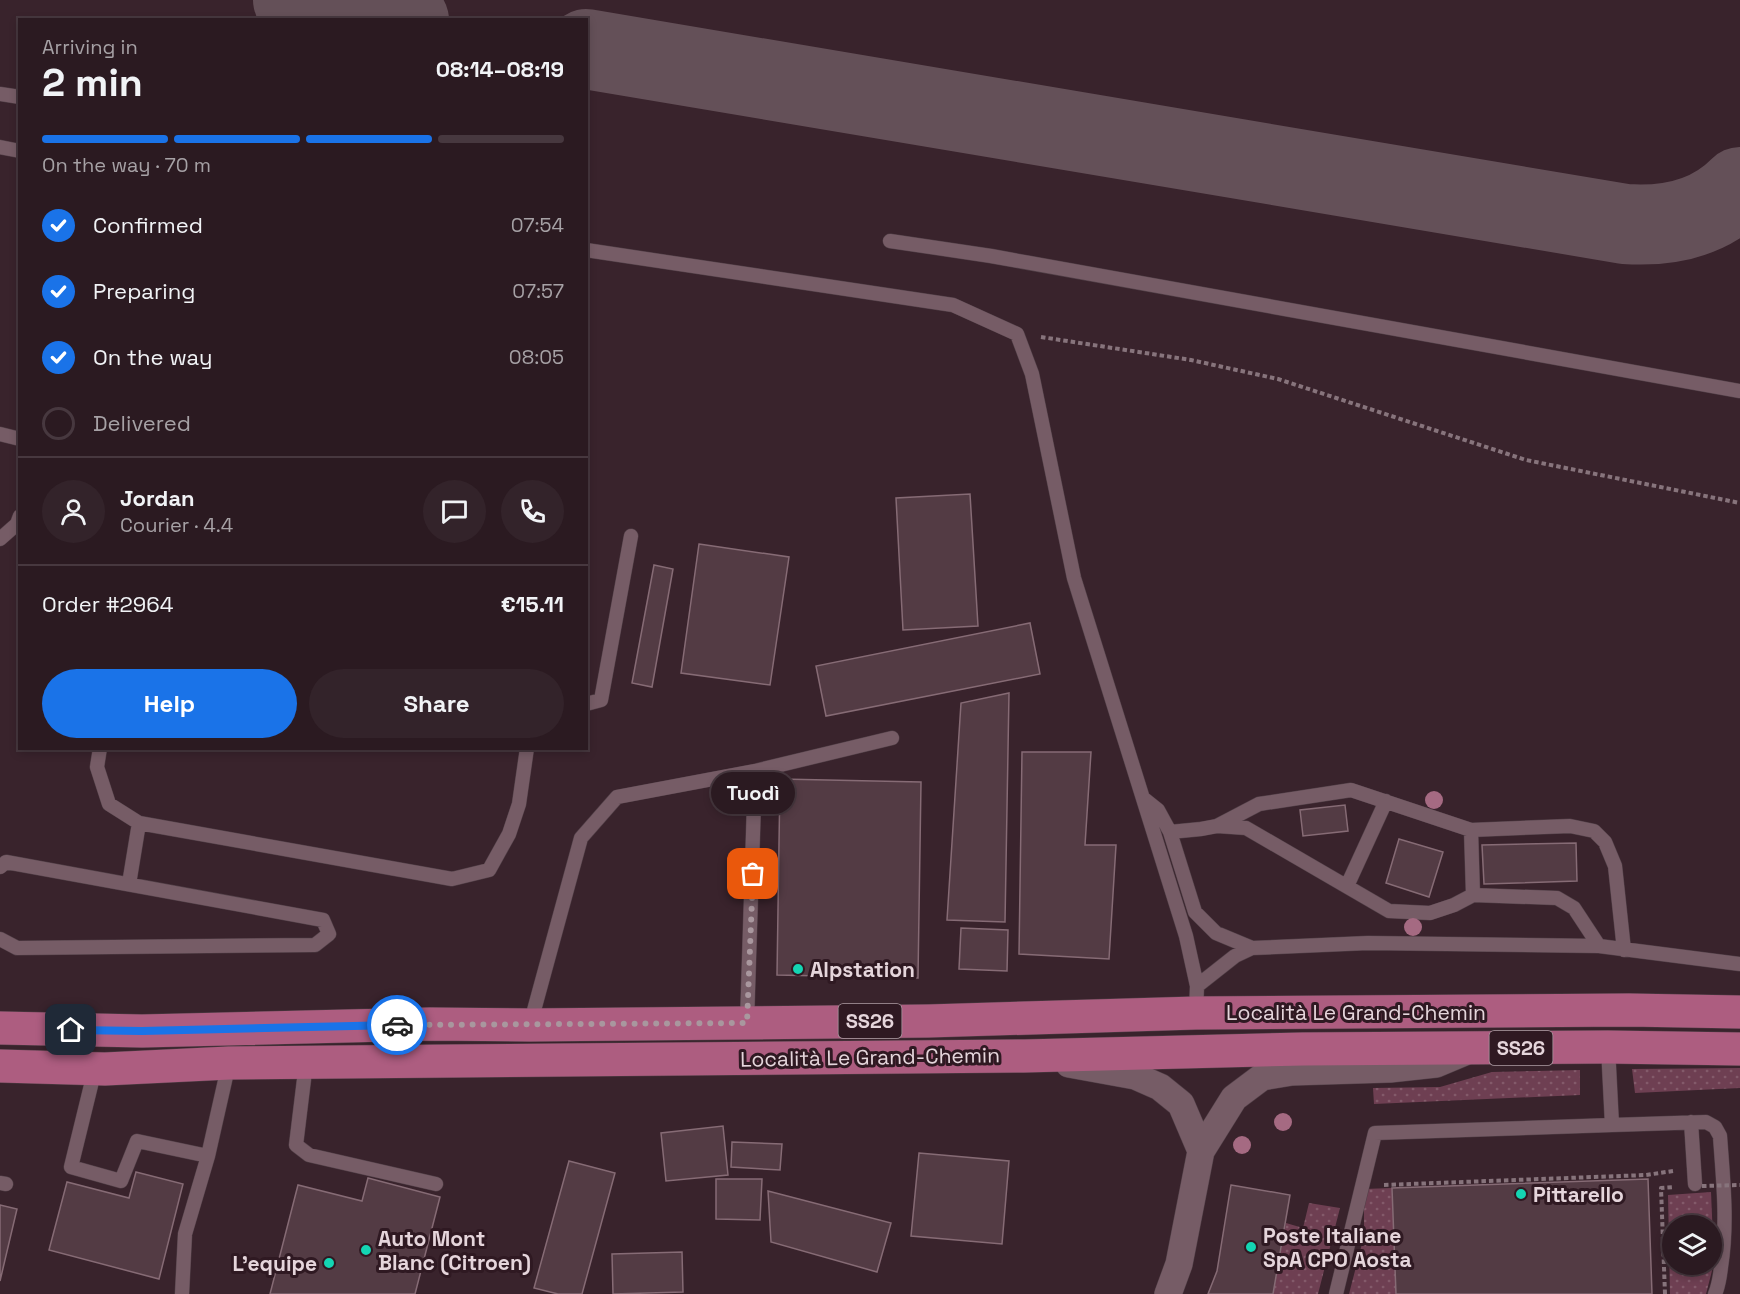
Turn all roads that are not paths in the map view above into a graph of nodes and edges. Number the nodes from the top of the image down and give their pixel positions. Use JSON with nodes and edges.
{"nodes":[{"id":1,"x":0,"y":94,"type":"edge"},
{"id":2,"x":18,"y":97,"type":"edge"},
{"id":3,"x":0,"y":147,"type":"edge"},
{"id":4,"x":18,"y":151,"type":"edge"},
{"id":5,"x":890,"y":241,"type":"dead end"},
{"id":6,"x":588,"y":249,"type":"edge"},
{"id":7,"x":1740,"y":391,"type":"edge"},
{"id":8,"x":0,"y":434,"type":"edge"},
{"id":9,"x":18,"y":438,"type":"edge"},
{"id":10,"x":18,"y":521,"type":"edge"},
{"id":11,"x":632,"y":536,"type":"dead end"},
{"id":12,"x":0,"y":539,"type":"edge"},
{"id":13,"x":588,"y":703,"type":"edge"},
{"id":14,"x":892,"y":738,"type":"dead end"},
{"id":15,"x":100,"y":750,"type":"edge"},
{"id":16,"x":527,"y":750,"type":"edge"},
{"id":17,"x":754,"y":771,"type":"junction"},
{"id":18,"x":1143,"y":798,"type":"junction"},
{"id":19,"x":1386,"y":801,"type":"junction"},
{"id":20,"x":139,"y":823,"type":"junction"},
{"id":21,"x":1217,"y":826,"type":"junction"},
{"id":22,"x":1471,"y":830,"type":"junction"},
{"id":23,"x":1170,"y":832,"type":"junction"},
{"id":24,"x":0,"y":867,"type":"edge"},
{"id":25,"x":129,"y":884,"type":"junction"},
{"id":26,"x":1347,"y":886,"type":"junction"},
{"id":27,"x":1473,"y":895,"type":"junction"},
{"id":28,"x":0,"y":939,"type":"edge"},
{"id":29,"x":1599,"y":946,"type":"junction"},
{"id":30,"x":1252,"y":948,"type":"junction"},
{"id":31,"x":1624,"y":950,"type":"junction"},
{"id":32,"x":1740,"y":964,"type":"edge"},
{"id":33,"x":1197,"y":999,"type":"junction"},
{"id":34,"x":1740,"y":1012,"type":"edge"},
{"id":35,"x":747,"y":1023,"type":"junction"},
{"id":36,"x":530,"y":1025,"type":"junction"},
{"id":37,"x":0,"y":1028,"type":"edge"},
{"id":38,"x":1608,"y":1047,"type":"junction"},
{"id":39,"x":1474,"y":1048,"type":"junction"},
{"id":40,"x":1740,"y":1049,"type":"edge"},
{"id":41,"x":1024,"y":1056,"type":"junction"},
{"id":42,"x":229,"y":1063,"type":"junction"},
{"id":43,"x":306,"y":1064,"type":"junction"},
{"id":44,"x":0,"y":1066,"type":"edge"},
{"id":45,"x":96,"y":1068,"type":"junction"},
{"id":46,"x":1691,"y":1122,"type":"junction"},
{"id":47,"x":1612,"y":1125,"type":"junction"},
{"id":48,"x":1202,"y":1151,"type":"junction"},
{"id":49,"x":208,"y":1156,"type":"junction"},
{"id":50,"x":436,"y":1184,"type":"dead end"},
{"id":51,"x":1696,"y":1186,"type":"road end"},
{"id":52,"x":182,"y":1294,"type":"edge"},
{"id":53,"x":1168,"y":1294,"type":"edge"},
{"id":54,"x":1336,"y":1294,"type":"edge"},
{"id":55,"x":1715,"y":1294,"type":"edge"}],
"edges":[{"from":1,"to":2,"type":"lane"},
{"from":3,"to":4,"type":"lane"},
{"from":5,"to":7,"type":"lane"},
{"from":6,"to":18,"type":"lane"},
{"from":8,"to":9,"type":"lane"},
{"from":10,"to":12,"type":"lane"},
{"from":11,"to":13,"type":"lane"},
{"from":14,"to":17,"type":"lane"},
{"from":15,"to":20,"type":"lane"},
{"from":16,"to":20,"type":"lane"},
{"from":17,"to":35,"type":"lane"},
{"from":17,"to":36,"type":"lane"},
{"from":18,"to":23,"type":"lane"},
{"from":18,"to":33,"type":"lane"},
{"from":19,"to":21,"type":"lane"},
{"from":19,"to":22,"type":"lane"},
{"from":19,"to":26,"type":"lane"},
{"from":20,"to":25,"type":"lane"},
{"from":21,"to":23,"type":"lane"},
{"from":21,"to":26,"type":"lane"},
{"from":22,"to":27,"type":"lane"},
{"from":22,"to":31,"type":"lane"},
{"from":23,"to":30,"type":"lane"},
{"from":24,"to":25,"type":"lane"},
{"from":25,"to":28,"type":"lane"},
{"from":26,"to":27,"type":"lane"},
{"from":27,"to":29,"type":"lane"},
{"from":29,"to":30,"type":"lane"},
{"from":29,"to":31,"type":"lane"},
{"from":30,"to":33,"type":"lane"},
{"from":31,"to":32,"type":"lane"},
{"from":33,"to":34,"type":"main road","name":"Località Le Grand-Chemin","number":"SS26"},
{"from":33,"to":35,"type":"main road","name":"Località Le Grand-Chemin","number":"SS26"},
{"from":35,"to":36,"type":"main road","name":"Località Le Grand-Chemin","number":"SS26"},
{"from":36,"to":37,"type":"main road","name":"Località Le Grand-Chemin","number":"SS26"},
{"from":38,"to":39,"type":"main road","name":"Località Le Grand-Chemin","number":"SS26"},
{"from":38,"to":40,"type":"main road","name":"Località Le Grand-Chemin","number":"SS26"},
{"from":38,"to":47,"type":"lane"},
{"from":39,"to":41,"type":"main road","name":"Località Le Grand-Chemin","number":"SS26"},
{"from":39,"to":48,"type":"street"},
{"from":41,"to":43,"type":"main road","name":"Località Le Grand-Chemin","number":"SS26"},
{"from":41,"to":48,"type":"street"},
{"from":42,"to":43,"type":"main road","name":"Località Le Grand-Chemin","number":"SS26"},
{"from":42,"to":45,"type":"main road","name":"Località Le Grand-Chemin","number":"SS26"},
{"from":42,"to":49,"type":"lane"},
{"from":43,"to":50,"type":"lane"},
{"from":44,"to":45,"type":"main road","name":"Località Le Grand-Chemin","number":"SS26"},
{"from":45,"to":49,"type":"lane"},
{"from":46,"to":47,"type":"lane"},
{"from":46,"to":51,"type":"lane"},
{"from":46,"to":55,"type":"lane"},
{"from":47,"to":54,"type":"lane"},
{"from":48,"to":53,"type":"street"},
{"from":49,"to":52,"type":"lane"}]}
